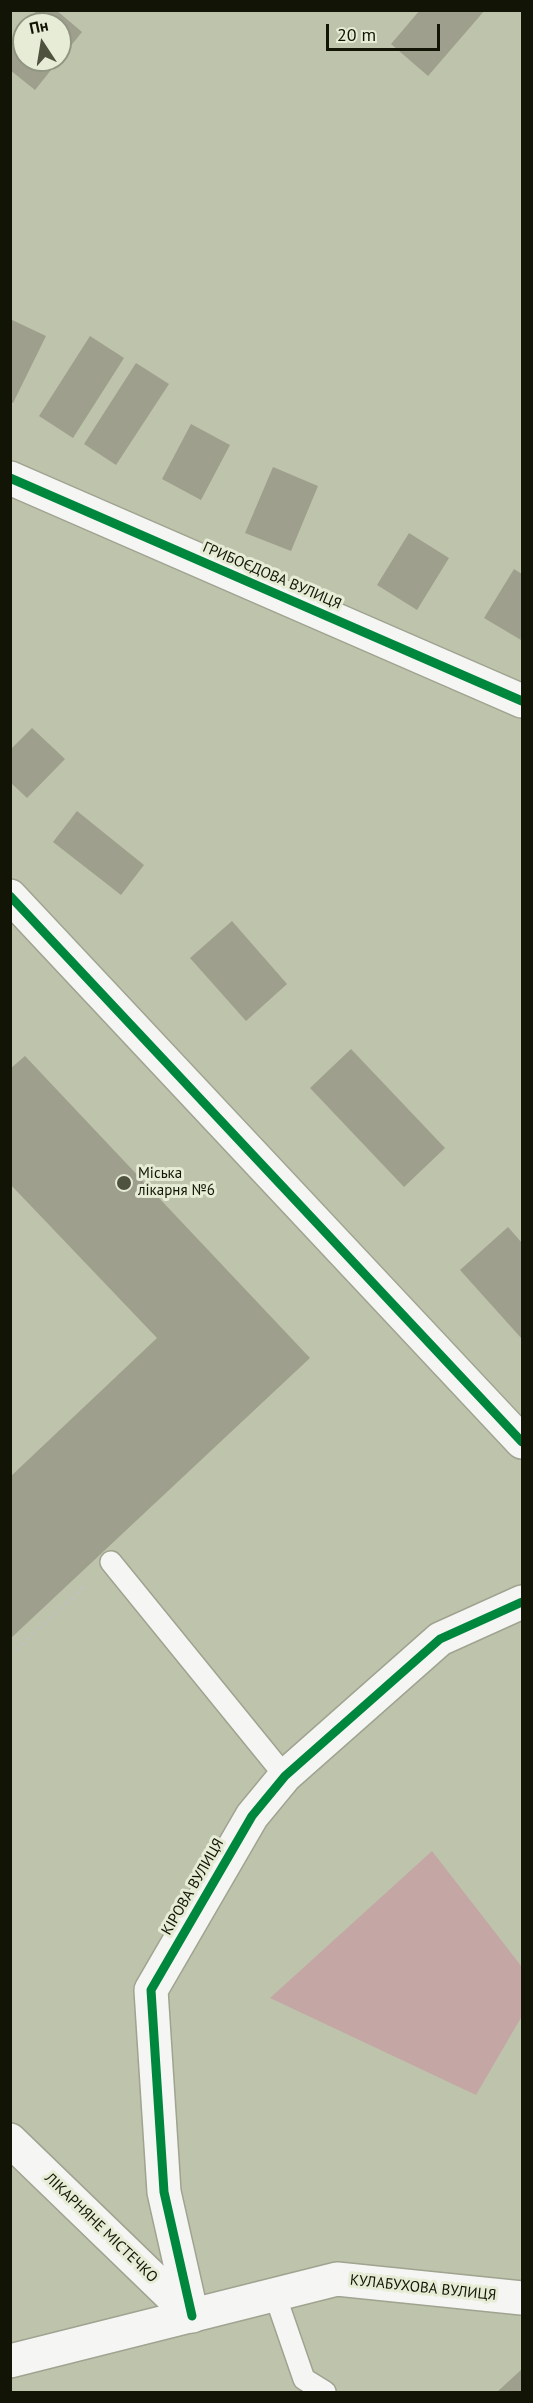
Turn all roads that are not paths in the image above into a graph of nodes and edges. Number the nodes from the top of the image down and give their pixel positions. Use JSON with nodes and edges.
{"nodes":[{"id":1,"x":10,"y":478,"type":"edge"},
{"id":2,"x":522,"y":701,"type":"edge"},
{"id":3,"x":10,"y":896,"type":"edge"},
{"id":4,"x":522,"y":1442,"type":"edge"},
{"id":5,"x":111,"y":1562,"type":"road end"},
{"id":6,"x":522,"y":1602,"type":"edge"},
{"id":7,"x":285,"y":1776,"type":"junction"},
{"id":8,"x":10,"y":2140,"type":"edge"},
{"id":9,"x":275,"y":2295,"type":"junction"},
{"id":10,"x":522,"y":2298,"type":"edge"},
{"id":11,"x":192,"y":2316,"type":"junction"},
{"id":12,"x":10,"y":2361,"type":"edge"},
{"id":13,"x":325,"y":2392,"type":"edge"}],
"edges":[{"from":1,"to":2,"type":"street","name":"ГРИБОЄДОВА ВУЛИЦЯ"},
{"from":3,"to":4,"type":"street"},
{"from":5,"to":7,"type":"lane"},
{"from":6,"to":7,"type":"street","name":"КІРОВА ВУЛИЦЯ"},
{"from":7,"to":11,"type":"street","name":"КІРОВА ВУЛИЦЯ"},
{"from":8,"to":11,"type":"street","name":"ЛІКАРНЯНЕ МІСТЕЧКО"},
{"from":9,"to":10,"type":"street","name":"КУЛАБУХОВА ВУЛИЦЯ"},
{"from":9,"to":11,"type":"street","name":"КУЛАБУХОВА ВУЛИЦЯ"},
{"from":9,"to":13,"type":"lane"},
{"from":11,"to":12,"type":"street","name":"КУЛАБУХОВА ВУЛИЦЯ"}]}
